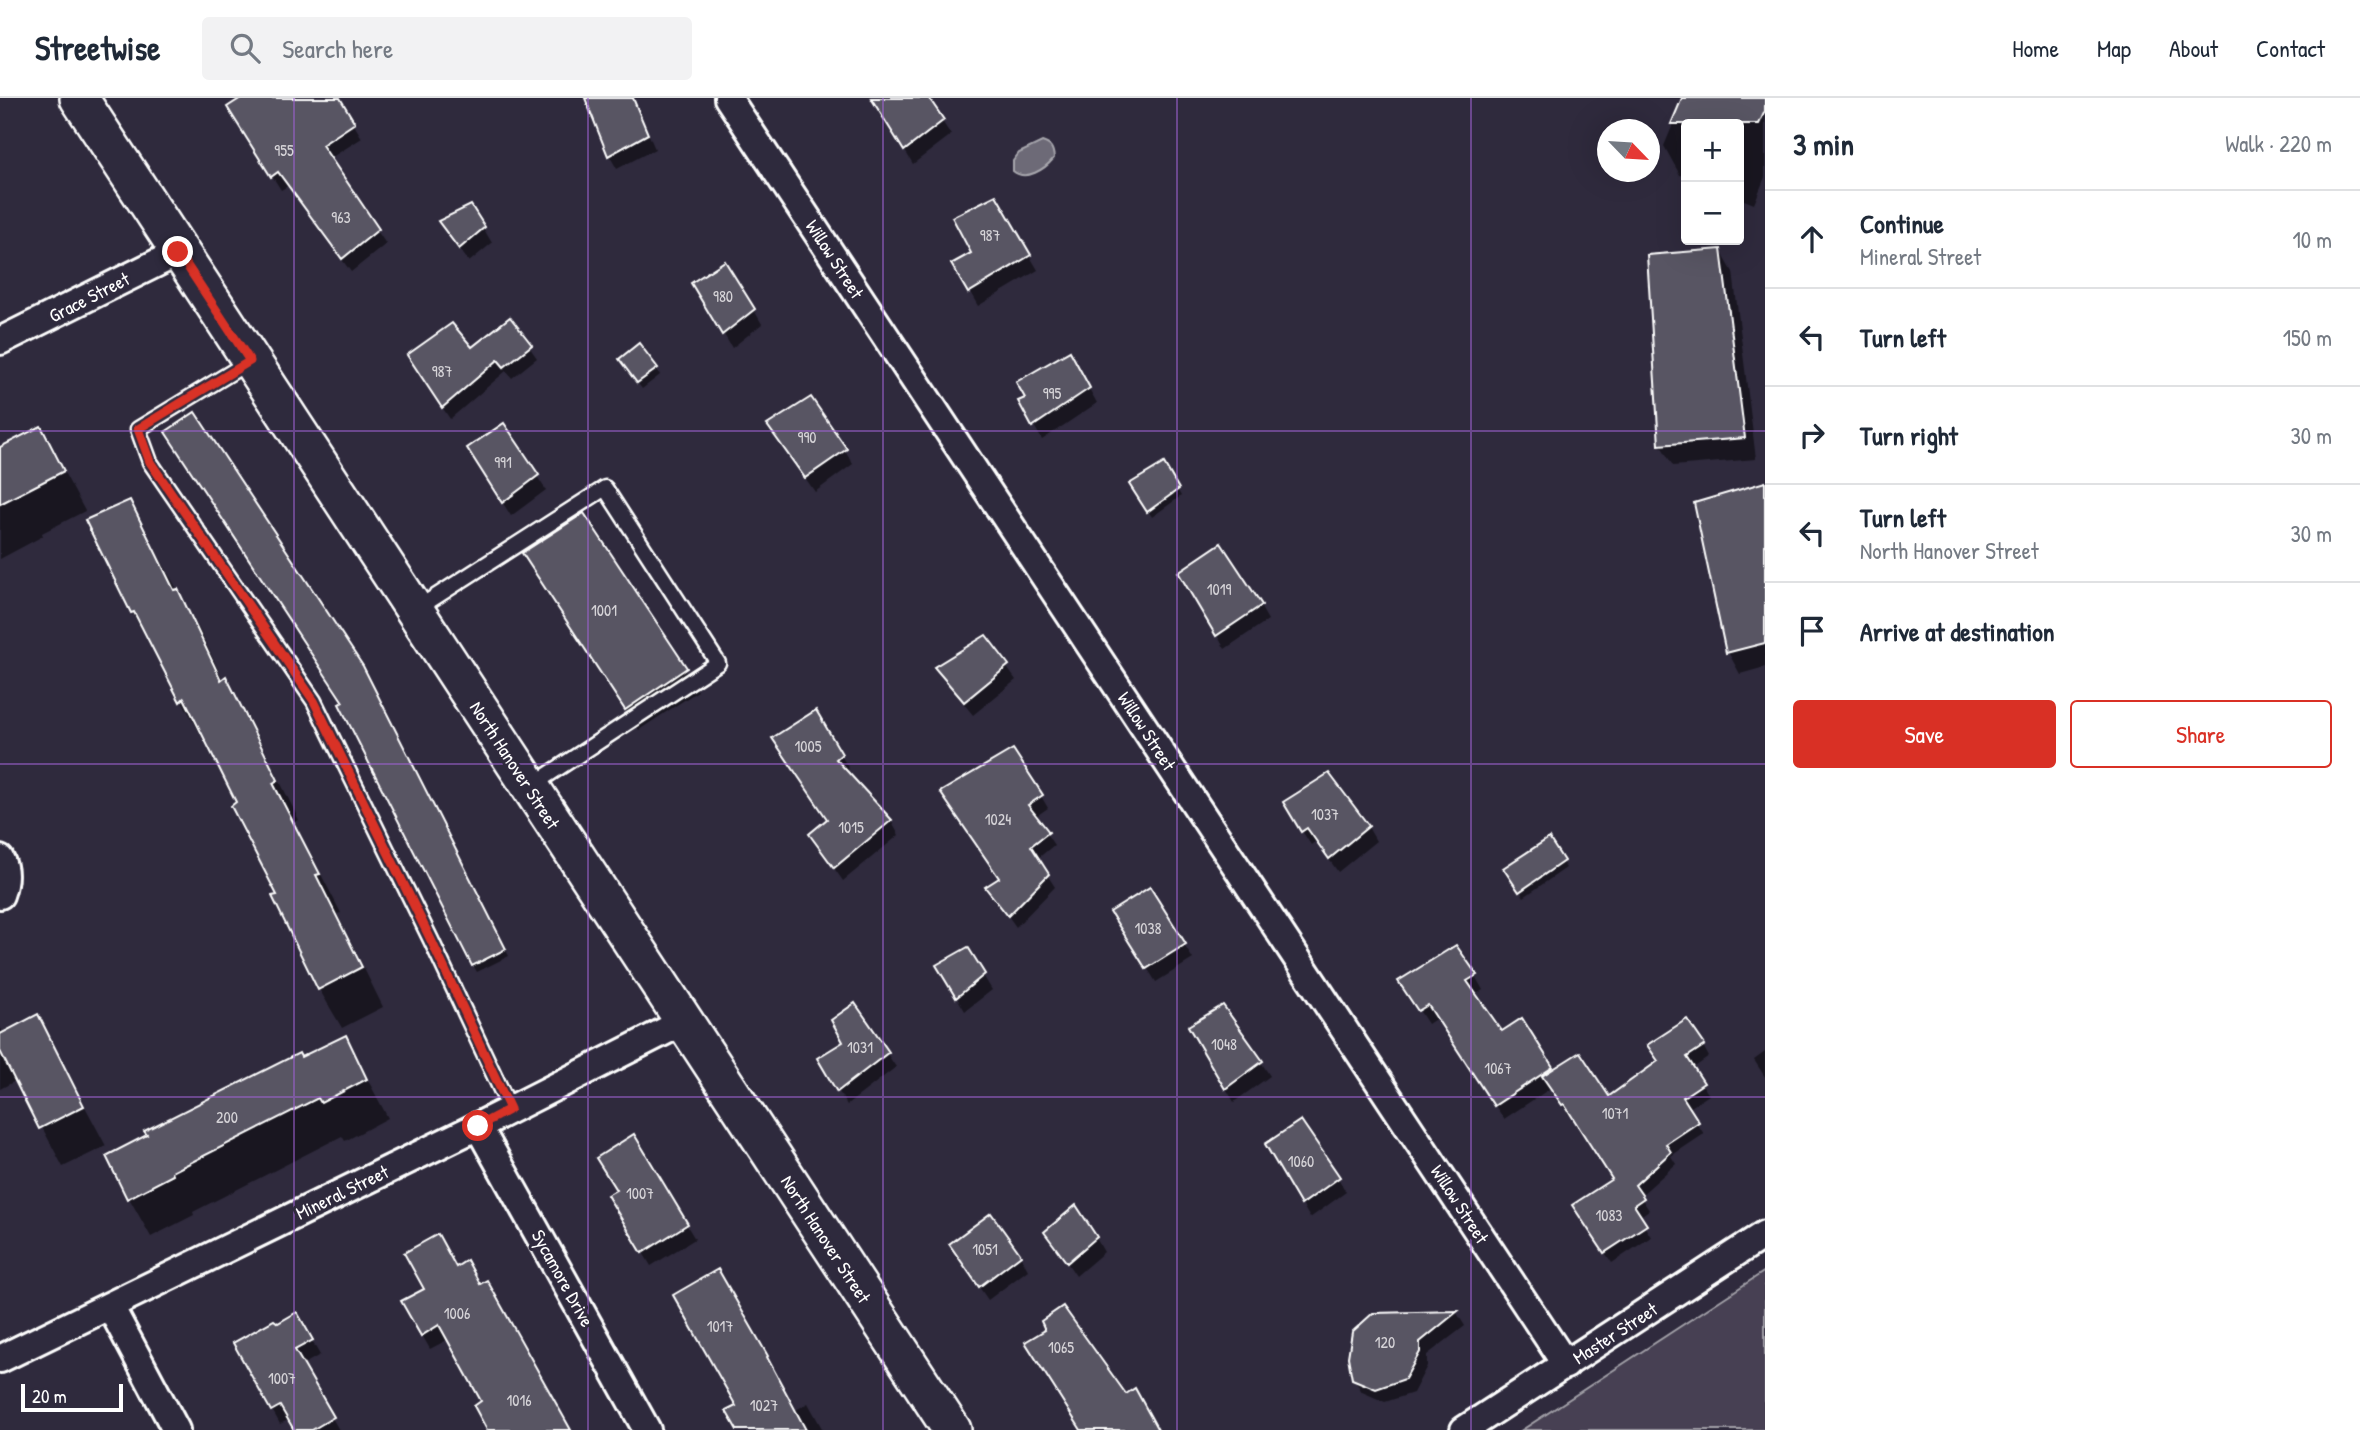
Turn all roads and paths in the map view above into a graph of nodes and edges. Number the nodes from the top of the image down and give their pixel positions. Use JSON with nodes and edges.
{"nodes":[{"id":1,"x":79,"y":98,"type":"edge"},
{"id":2,"x":728,"y":98,"type":"edge"},
{"id":3,"x":178,"y":252,"type":"junction"},
{"id":4,"x":0,"y":341,"type":"edge"},
{"id":5,"x":250,"y":361,"type":"junction"},
{"id":6,"x":414,"y":611,"type":"junction"},
{"id":7,"x":530,"y":787,"type":"junction"},
{"id":8,"x":0,"y":859,"type":"edge"},
{"id":9,"x":0,"y":895,"type":"edge"},
{"id":10,"x":683,"y":1022,"type":"junction"},
{"id":11,"x":510,"y":1109,"type":"junction"},
{"id":12,"x":478,"y":1126,"type":"junction"},
{"id":13,"x":1765,"y":1234,"type":"edge"},
{"id":14,"x":110,"y":1306,"type":"junction"},
{"id":15,"x":0,"y":1359,"type":"edge"},
{"id":16,"x":1566,"y":1365,"type":"junction"},
{"id":17,"x":1481,"y":1425,"type":"edge"},
{"id":18,"x":176,"y":1430,"type":"edge"},
{"id":19,"x":648,"y":1430,"type":"edge"},
{"id":20,"x":952,"y":1430,"type":"edge"}],
"edges":[{"from":1,"to":3,"type":"street","name":"North Hanover Street"},
{"from":2,"to":16,"type":"street","name":"Willow Street"},
{"from":3,"to":4,"type":"street","name":"Grace Street"},
{"from":3,"to":5,"type":"street","name":"North Hanover Street"},
{"from":5,"to":6,"type":"street","name":"North Hanover Street"},
{"from":5,"to":11,"type":"lane"},
{"from":6,"to":7,"type":"street","name":"North Hanover Street"},
{"from":6,"to":7,"type":"lane"},
{"from":7,"to":10,"type":"street","name":"North Hanover Street"},
{"from":8,"to":9,"type":"street"},
{"from":10,"to":11,"type":"street","name":"Mineral Street"},
{"from":10,"to":20,"type":"street","name":"North Hanover Street"},
{"from":11,"to":12,"type":"street","name":"Mineral Street"},
{"from":12,"to":14,"type":"street","name":"Mineral Street"},
{"from":12,"to":19,"type":"street","name":"Sycamore Drive"},
{"from":13,"to":16,"type":"street","name":"Master Street"},
{"from":14,"to":15,"type":"street","name":"Mineral Street"},
{"from":14,"to":18,"type":"street"},
{"from":16,"to":17,"type":"street","name":"Master Street"}]}
